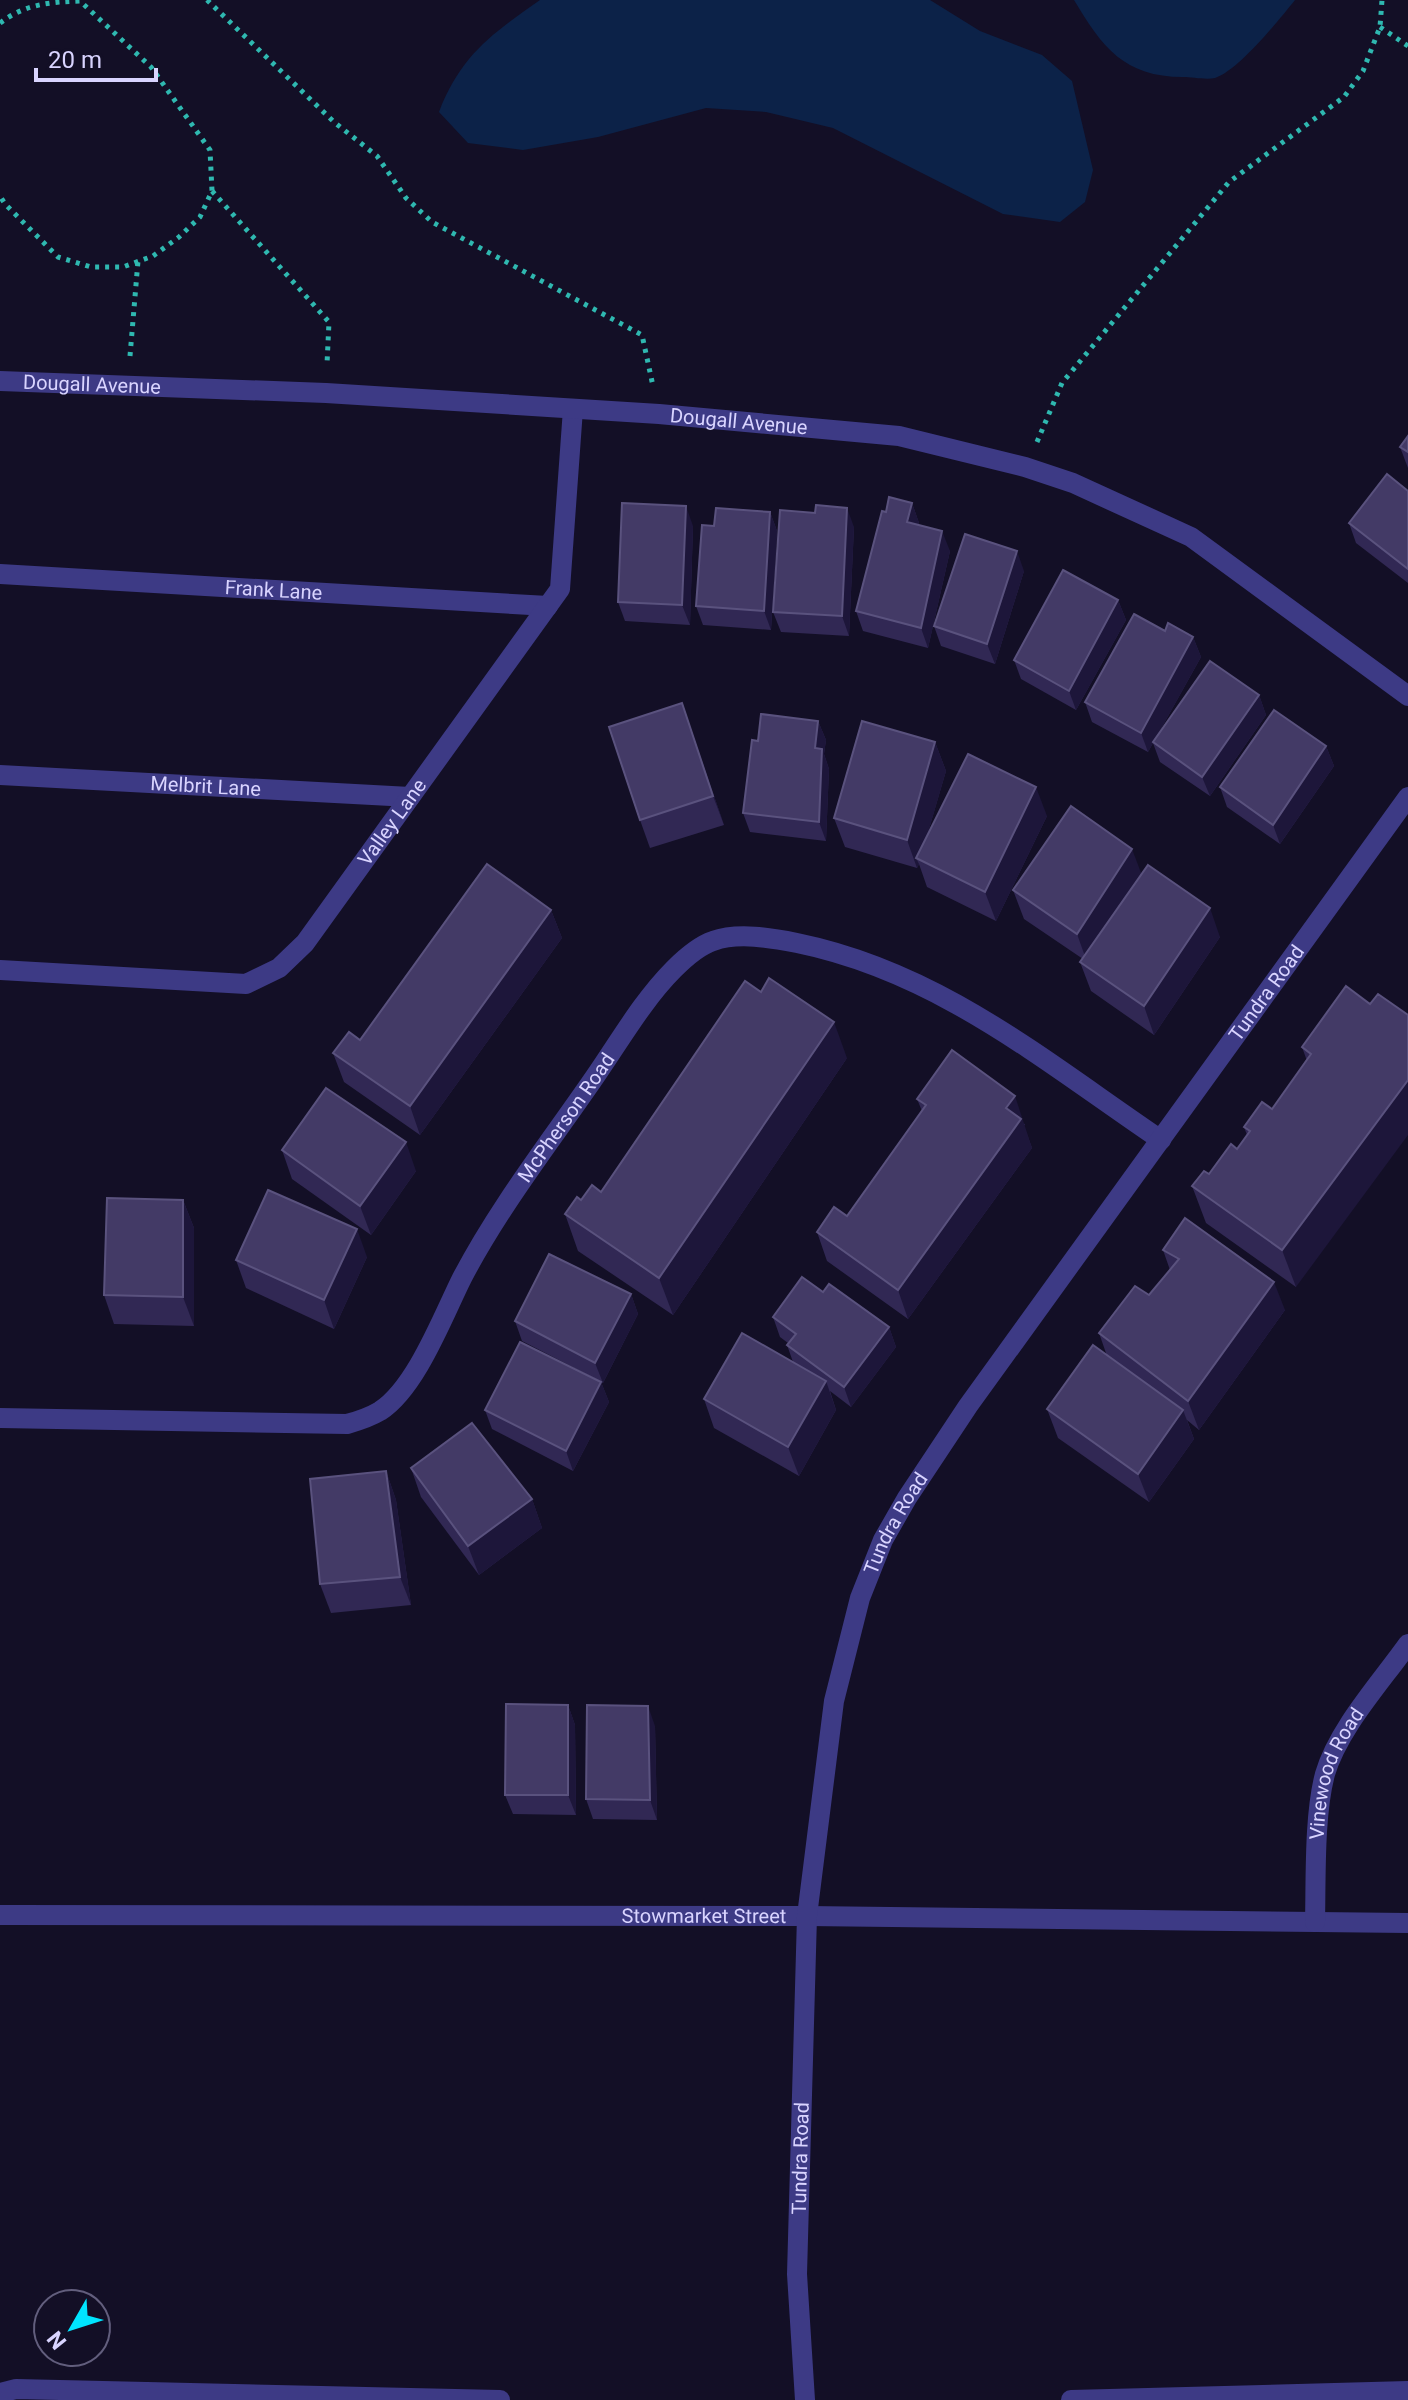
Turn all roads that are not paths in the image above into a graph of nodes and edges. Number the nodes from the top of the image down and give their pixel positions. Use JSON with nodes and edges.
{"nodes":[{"id":1,"x":0,"y":381,"type":"edge"},
{"id":2,"x":573,"y":409,"type":"junction"},
{"id":3,"x":0,"y":574,"type":"edge"},
{"id":4,"x":548,"y":606,"type":"junction"},
{"id":5,"x":1408,"y":696,"type":"edge"},
{"id":6,"x":0,"y":775,"type":"edge"},
{"id":7,"x":410,"y":797,"type":"junction"},
{"id":8,"x":1408,"y":797,"type":"edge"},
{"id":9,"x":0,"y":970,"type":"edge"},
{"id":10,"x":1161,"y":1140,"type":"junction"},
{"id":11,"x":0,"y":1418,"type":"edge"},
{"id":12,"x":1408,"y":1644,"type":"edge"},
{"id":13,"x":0,"y":1915,"type":"edge"},
{"id":14,"x":807,"y":1916,"type":"junction"},
{"id":15,"x":1315,"y":1922,"type":"junction"},
{"id":16,"x":1408,"y":1923,"type":"edge"},
{"id":17,"x":1408,"y":2391,"type":"edge"},
{"id":18,"x":0,"y":2393,"type":"edge"},
{"id":19,"x":500,"y":2400,"type":"edge"},
{"id":20,"x":805,"y":2400,"type":"edge"},
{"id":21,"x":1071,"y":2400,"type":"edge"}],
"edges":[{"from":1,"to":2,"type":"street","name":"Dougall Avenue"},
{"from":2,"to":4,"type":"street","name":"Valley Lane"},
{"from":2,"to":5,"type":"street","name":"Dougall Avenue"},
{"from":3,"to":4,"type":"street","name":"Frank Lane"},
{"from":4,"to":7,"type":"street","name":"Valley Lane"},
{"from":6,"to":7,"type":"street","name":"Melbrit Lane"},
{"from":7,"to":9,"type":"street","name":"Valley Lane"},
{"from":8,"to":10,"type":"street","name":"Tundra Road"},
{"from":10,"to":11,"type":"street","name":"McPherson Road"},
{"from":10,"to":14,"type":"street","name":"Tundra Road"},
{"from":12,"to":15,"type":"street","name":"Vinewood Road"},
{"from":13,"to":14,"type":"street","name":"Stowmarket Street"},
{"from":14,"to":15,"type":"street","name":"Stowmarket Street"},
{"from":14,"to":20,"type":"street","name":"Tundra Road"},
{"from":15,"to":16,"type":"street","name":"Stowmarket Street"},
{"from":17,"to":21,"type":"street"},
{"from":18,"to":19,"type":"street"}]}
